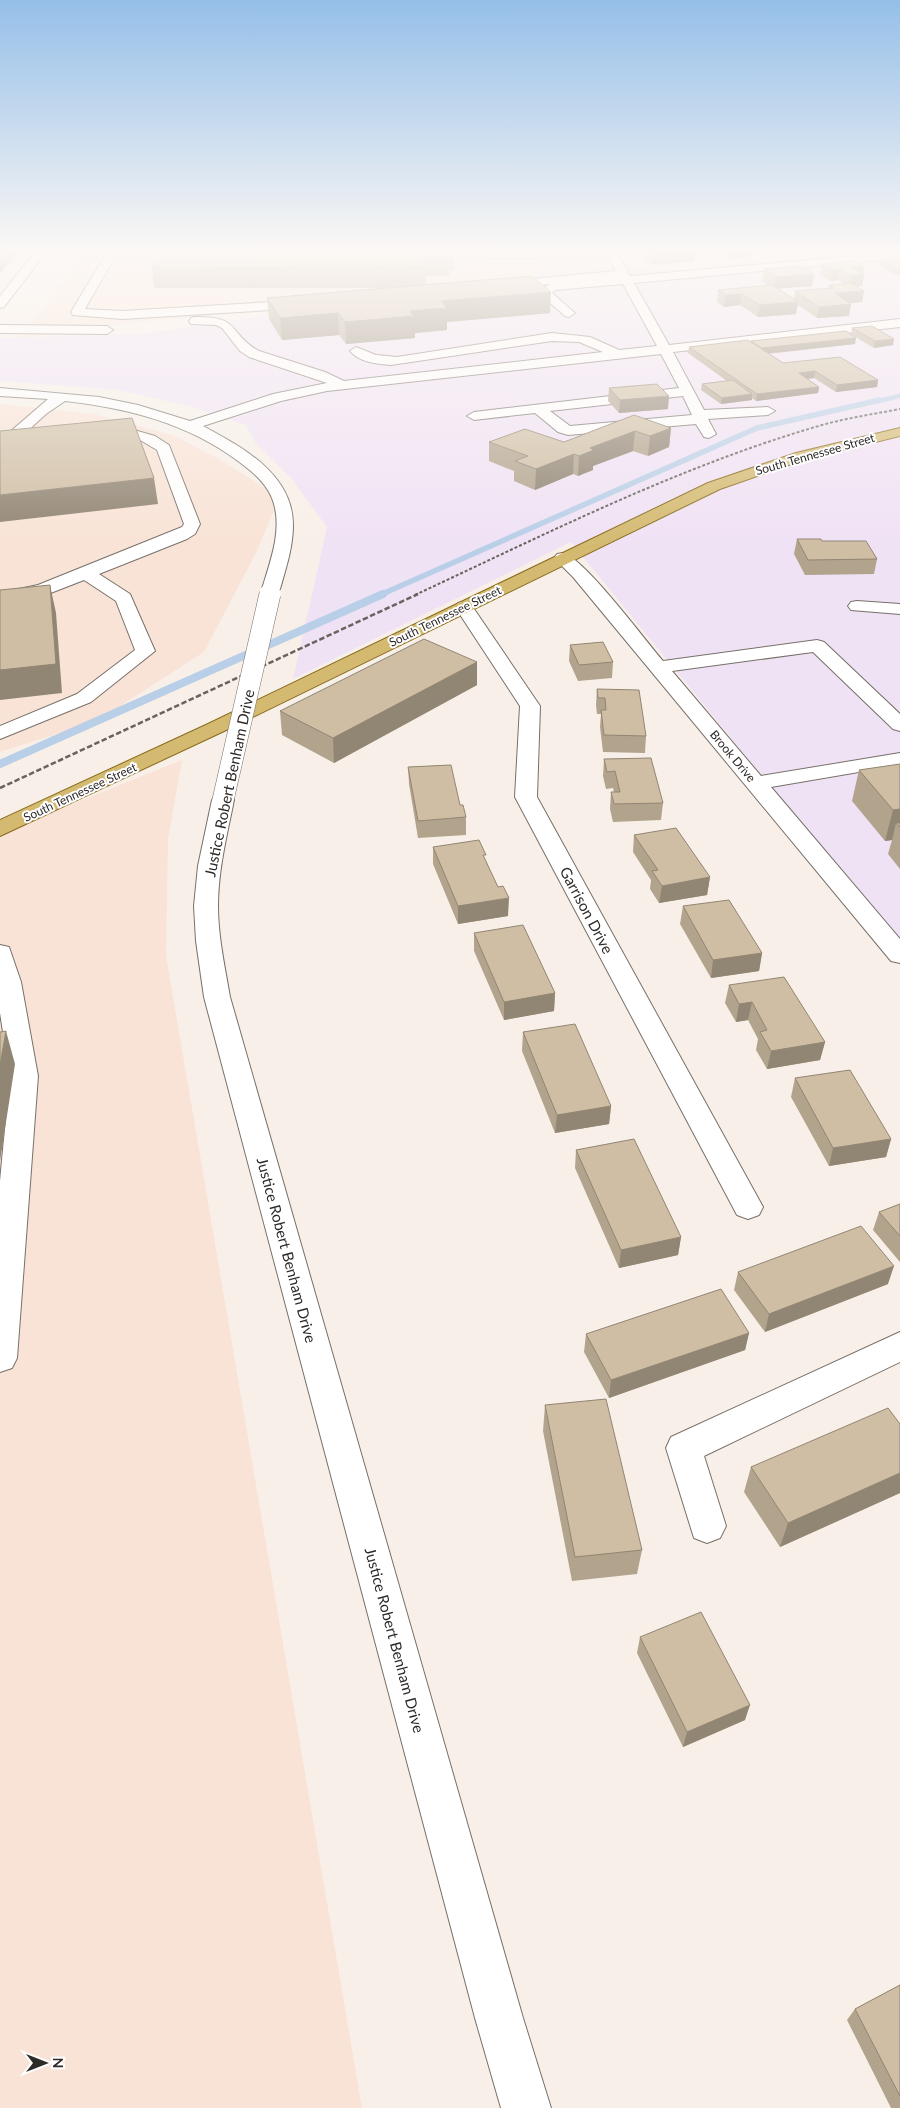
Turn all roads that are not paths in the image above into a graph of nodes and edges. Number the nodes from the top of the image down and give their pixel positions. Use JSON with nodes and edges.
{"nodes":[{"id":1,"x":247,"y":349,"type":"edge"},
{"id":2,"x":475,"y":349,"type":"edge"},
{"id":3,"x":608,"y":349,"type":"edge"},
{"id":4,"x":654,"y":349,"type":"edge"},
{"id":5,"x":666,"y":349,"type":"edge"},
{"id":6,"x":356,"y":351,"type":"edge"},
{"id":7,"x":616,"y":354,"type":"junction"},
{"id":8,"x":341,"y":385,"type":"junction"},
{"id":9,"x":0,"y":392,"type":"edge"},
{"id":10,"x":687,"y":392,"type":"junction"},
{"id":11,"x":61,"y":397,"type":"junction"},
{"id":12,"x":246,"y":407,"type":"junction"},
{"id":13,"x":538,"y":408,"type":"junction"},
{"id":14,"x":138,"y":410,"type":"junction"},
{"id":15,"x":768,"y":410,"type":"dead end"},
{"id":16,"x":474,"y":416,"type":"dead end"},
{"id":17,"x":700,"y":417,"type":"junction"},
{"id":18,"x":189,"y":426,"type":"junction"},
{"id":19,"x":900,"y":432,"type":"edge"},
{"id":20,"x":229,"y":434,"type":"junction"},
{"id":21,"x":709,"y":434,"type":"dead end"},
{"id":22,"x":86,"y":438,"type":"edge"},
{"id":23,"x":56,"y":440,"type":"edge"},
{"id":24,"x":562,"y":558,"type":"junction"},
{"id":25,"x":86,"y":572,"type":"junction"},
{"id":26,"x":0,"y":598,"type":"edge"},
{"id":27,"x":857,"y":606,"type":"dead end"},
{"id":28,"x":464,"y":607,"type":"junction"},
{"id":29,"x":900,"y":609,"type":"edge"},
{"id":30,"x":658,"y":667,"type":"junction"},
{"id":31,"x":900,"y":725,"type":"edge"},
{"id":32,"x":0,"y":733,"type":"edge"},
{"id":33,"x":900,"y":759,"type":"edge"},
{"id":34,"x":756,"y":783,"type":"junction"},
{"id":35,"x":0,"y":828,"type":"edge"},
{"id":36,"x":0,"y":953,"type":"edge"},
{"id":37,"x":899,"y":953,"type":"edge"},
{"id":38,"x":748,"y":1207,"type":"dead end"},
{"id":39,"x":900,"y":1346,"type":"edge"},
{"id":40,"x":0,"y":1358,"type":"edge"},
{"id":41,"x":707,"y":1526,"type":"dead end"},
{"id":42,"x":526,"y":2108,"type":"edge"}],
"edges":[{"from":1,"to":8,"type":"street"},
{"from":2,"to":6,"type":"street"},
{"from":3,"to":7,"type":"street"},
{"from":4,"to":7,"type":"street"},
{"from":5,"to":10,"type":"street"},
{"from":7,"to":8,"type":"street"},
{"from":8,"to":12,"type":"street"},
{"from":9,"to":11,"type":"street"},
{"from":10,"to":13,"type":"street"},
{"from":10,"to":17,"type":"street"},
{"from":11,"to":14,"type":"street"},
{"from":11,"to":23,"type":"street"},
{"from":12,"to":14,"type":"street"},
{"from":12,"to":18,"type":"street"},
{"from":12,"to":20,"type":"street"},
{"from":13,"to":16,"type":"street"},
{"from":13,"to":17,"type":"street"},
{"from":14,"to":18,"type":"street","name":"Justice Robert Benham Drive"},
{"from":15,"to":17,"type":"street"},
{"from":17,"to":21,"type":"street"},
{"from":18,"to":20,"type":"street","name":"Justice Robert Benham Drive"},
{"from":19,"to":24,"type":"main road","name":"South Tennessee Street"},
{"from":20,"to":42,"type":"street","name":"Justice Robert Benham Drive","bridge":true},
{"from":22,"to":25,"type":"street"},
{"from":24,"to":28,"type":"main road","name":"South Tennessee Street"},
{"from":24,"to":30,"type":"street","name":"Brook Drive"},
{"from":25,"to":26,"type":"street"},
{"from":25,"to":32,"type":"street"},
{"from":27,"to":29,"type":"street"},
{"from":28,"to":35,"type":"main road","name":"South Tennessee Street"},
{"from":28,"to":38,"type":"street","name":"Garrison Drive"},
{"from":30,"to":31,"type":"street"},
{"from":30,"to":34,"type":"street","name":"Brook Drive"},
{"from":33,"to":34,"type":"street"},
{"from":34,"to":37,"type":"street","name":"Brook Drive"},
{"from":36,"to":40,"type":"street"},
{"from":39,"to":41,"type":"street"}]}
